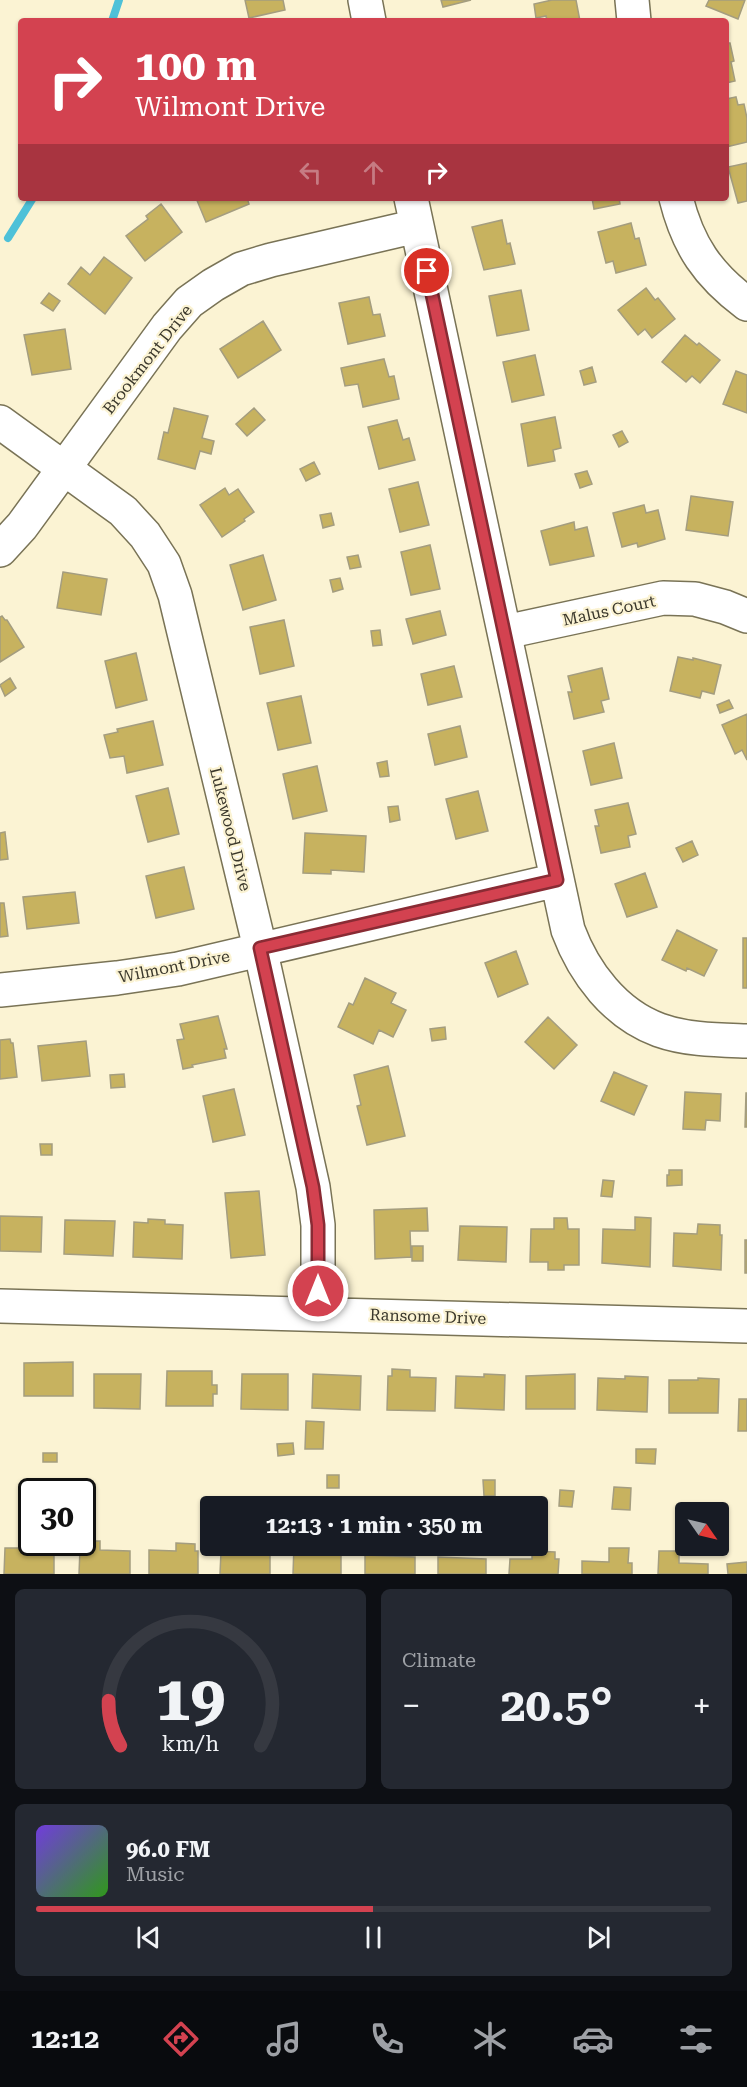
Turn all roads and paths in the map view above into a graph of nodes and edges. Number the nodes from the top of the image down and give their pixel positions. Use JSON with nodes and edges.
{"nodes":[{"id":1,"x":364,"y":0,"type":"edge"},
{"id":2,"x":632,"y":0,"type":"edge"},
{"id":3,"x":368,"y":18,"type":"edge"},
{"id":4,"x":634,"y":18,"type":"edge"},
{"id":5,"x":677,"y":201,"type":"edge"},
{"id":6,"x":414,"y":212,"type":"edge"},
{"id":7,"x":747,"y":304,"type":"edge"},
{"id":8,"x":0,"y":422,"type":"edge"},
{"id":9,"x":64,"y":468,"type":"junction"},
{"id":10,"x":0,"y":550,"type":"edge"},
{"id":11,"x":747,"y":616,"type":"edge"},
{"id":12,"x":505,"y":632,"type":"junction"},
{"id":13,"x":557,"y":880,"type":"junction"},
{"id":14,"x":260,"y":948,"type":"junction"},
{"id":15,"x":0,"y":990,"type":"edge"},
{"id":16,"x":747,"y":1041,"type":"edge"},
{"id":17,"x":0,"y":1306,"type":"edge"},
{"id":18,"x":318,"y":1313,"type":"junction"},
{"id":19,"x":747,"y":1326,"type":"edge"}],
"edges":[{"from":1,"to":3,"type":"street"},
{"from":2,"to":4,"type":"street"},
{"from":5,"to":7,"type":"street"},
{"from":6,"to":9,"type":"street","name":"Brookmont Drive"},
{"from":6,"to":12,"type":"street"},
{"from":8,"to":9,"type":"street","name":"Lukewood Drive"},
{"from":9,"to":10,"type":"street","name":"Brookmont Drive"},
{"from":9,"to":14,"type":"street","name":"Lukewood Drive"},
{"from":11,"to":12,"type":"street","name":"Malus Court"},
{"from":12,"to":13,"type":"street"},
{"from":13,"to":14,"type":"street","name":"Wilmont Drive"},
{"from":13,"to":16,"type":"street"},
{"from":14,"to":15,"type":"street","name":"Wilmont Drive"},
{"from":14,"to":18,"type":"street","name":"Lukewood Drive"},
{"from":17,"to":18,"type":"street","name":"Ransome Drive"},
{"from":18,"to":19,"type":"street","name":"Ransome Drive"}]}
